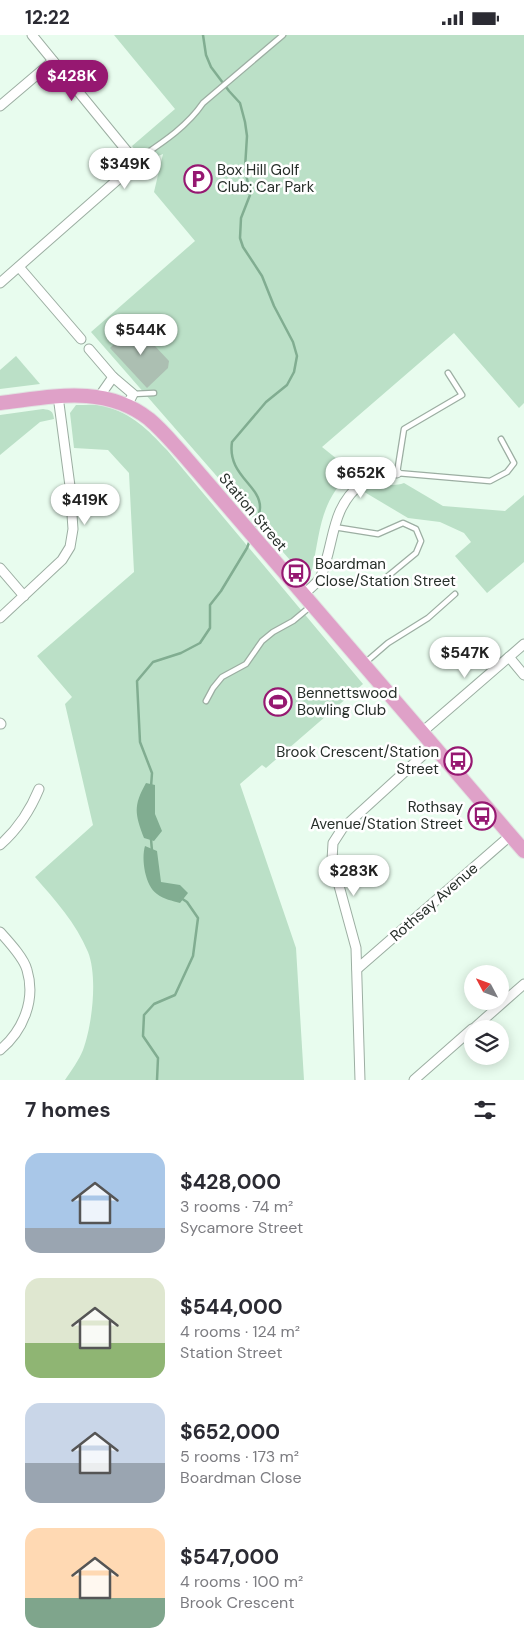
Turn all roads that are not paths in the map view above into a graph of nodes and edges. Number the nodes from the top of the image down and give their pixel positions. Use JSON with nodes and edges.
{"nodes":[{"id":1,"x":32,"y":35,"type":"edge"},
{"id":2,"x":283,"y":35,"type":"edge"},
{"id":3,"x":53,"y":61,"type":"junction"},
{"id":4,"x":0,"y":106,"type":"edge"},
{"id":5,"x":135,"y":161,"type":"junction"},
{"id":6,"x":19,"y":267,"type":"junction"},
{"id":7,"x":0,"y":283,"type":"edge"},
{"id":8,"x":81,"y":339,"type":"dead end"},
{"id":9,"x":90,"y":349,"type":"dead end"},
{"id":10,"x":448,"y":373,"type":"dead end"},
{"id":11,"x":113,"y":377,"type":"junction"},
{"id":12,"x":154,"y":393,"type":"dead end"},
{"id":13,"x":58,"y":396,"type":"junction"},
{"id":14,"x":99,"y":397,"type":"junction"},
{"id":15,"x":130,"y":400,"type":"junction"},
{"id":16,"x":0,"y":403,"type":"edge"},
{"id":17,"x":501,"y":439,"type":"dead end"},
{"id":18,"x":397,"y":473,"type":"junction"},
{"id":19,"x":334,"y":527,"type":"junction"},
{"id":20,"x":0,"y":568,"type":"edge"},
{"id":21,"x":382,"y":581,"type":"dead end"},
{"id":22,"x":455,"y":594,"type":"dead end"},
{"id":23,"x":24,"y":596,"type":"junction"},
{"id":24,"x":307,"y":600,"type":"junction"},
{"id":25,"x":0,"y":618,"type":"edge"},
{"id":26,"x":524,"y":644,"type":"edge"},
{"id":27,"x":509,"y":657,"type":"junction"},
{"id":28,"x":363,"y":665,"type":"junction"},
{"id":29,"x":524,"y":675,"type":"edge"},
{"id":30,"x":206,"y":701,"type":"dead end"},
{"id":31,"x":421,"y":733,"type":"junction"},
{"id":32,"x":433,"y":746,"type":"junction"},
{"id":33,"x":39,"y":789,"type":"dead end"},
{"id":34,"x":511,"y":835,"type":"junction"},
{"id":35,"x":0,"y":845,"type":"edge"},
{"id":36,"x":524,"y":851,"type":"edge"},
{"id":37,"x":0,"y":932,"type":"edge"},
{"id":38,"x":357,"y":969,"type":"junction"},
{"id":39,"x":524,"y":984,"type":"edge"},
{"id":40,"x":483,"y":1020,"type":"edge"},
{"id":41,"x":464,"y":1037,"type":"edge"},
{"id":42,"x":0,"y":1050,"type":"edge"},
{"id":43,"x":360,"y":1080,"type":"edge"},
{"id":44,"x":414,"y":1080,"type":"edge"}],
"edges":[{"from":1,"to":3,"type":"street"},
{"from":2,"to":5,"type":"lane"},
{"from":3,"to":4,"type":"street"},
{"from":3,"to":5,"type":"street"},
{"from":5,"to":6,"type":"street"},
{"from":6,"to":7,"type":"street"},
{"from":6,"to":8,"type":"street"},
{"from":9,"to":11,"type":"street","name":"Station Street"},
{"from":10,"to":18,"type":"lane"},
{"from":11,"to":14,"type":"street"},
{"from":11,"to":15,"type":"street","name":"Station Street"},
{"from":12,"to":15,"type":"lane"},
{"from":13,"to":14,"type":"main road","name":"Station Street"},
{"from":13,"to":16,"type":"main road","name":"Station Street"},
{"from":13,"to":23,"type":"street"},
{"from":14,"to":15,"type":"main road","name":"Station Street"},
{"from":15,"to":24,"type":"main road","name":"Station Street"},
{"from":17,"to":18,"type":"lane"},
{"from":18,"to":19,"type":"street"},
{"from":19,"to":21,"type":"lane"},
{"from":19,"to":24,"type":"street"},
{"from":20,"to":23,"type":"street"},
{"from":22,"to":28,"type":"lane"},
{"from":23,"to":25,"type":"street"},
{"from":24,"to":28,"type":"main road","name":"Station Street"},
{"from":24,"to":30,"type":"lane"},
{"from":26,"to":27,"type":"street"},
{"from":27,"to":29,"type":"street"},
{"from":27,"to":31,"type":"street"},
{"from":28,"to":31,"type":"main road","name":"Station Street"},
{"from":31,"to":32,"type":"main road","name":"Station Street"},
{"from":32,"to":34,"type":"main road","name":"Station Street"},
{"from":32,"to":38,"type":"street"},
{"from":33,"to":35,"type":"street"},
{"from":34,"to":36,"type":"main road","name":"Station Street"},
{"from":34,"to":38,"type":"street","name":"Rothsay Avenue"},
{"from":37,"to":42,"type":"street"},
{"from":38,"to":43,"type":"street"},
{"from":39,"to":40,"type":"street"},
{"from":41,"to":44,"type":"street"}]}
